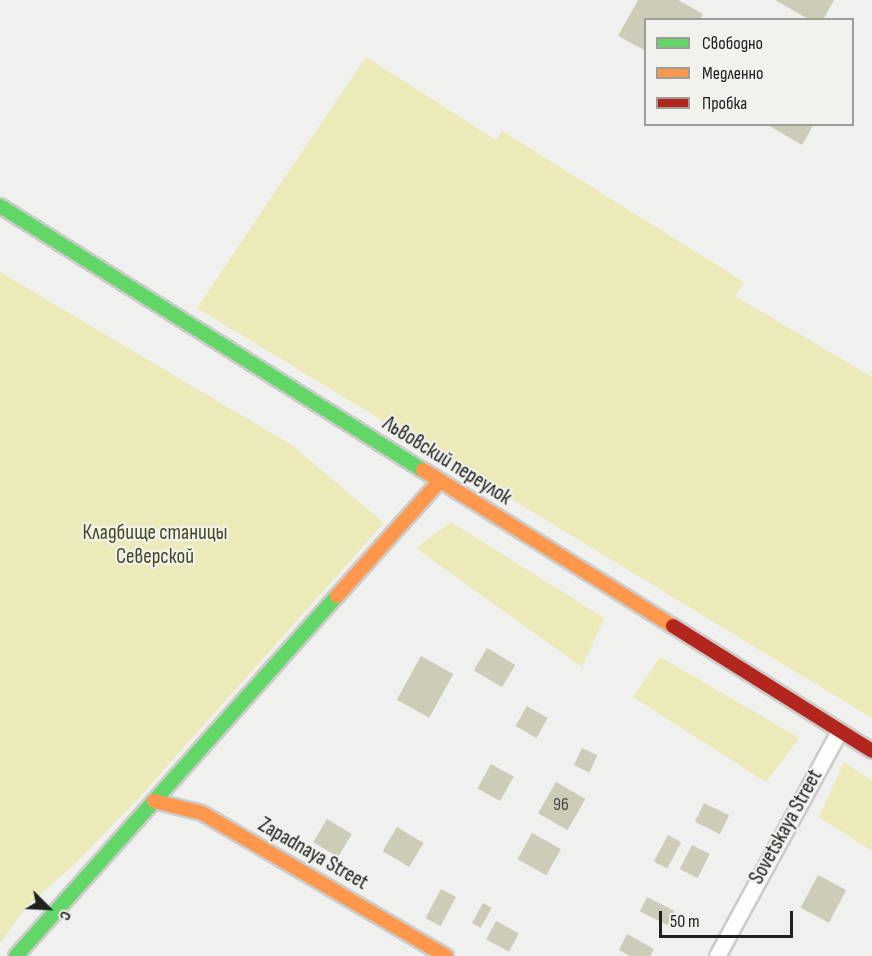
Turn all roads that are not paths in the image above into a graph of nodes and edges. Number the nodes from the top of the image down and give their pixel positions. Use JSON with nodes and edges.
{"nodes":[{"id":1,"x":0,"y":206,"type":"edge"},
{"id":2,"x":440,"y":482,"type":"junction"},
{"id":3,"x":839,"y":731,"type":"junction"},
{"id":4,"x":872,"y":751,"type":"edge"},
{"id":5,"x":154,"y":801,"type":"junction"},
{"id":6,"x":16,"y":956,"type":"edge"},
{"id":7,"x":446,"y":956,"type":"edge"},
{"id":8,"x":717,"y":956,"type":"edge"}],
"edges":[{"from":1,"to":2,"type":"main road","name":"Львовский переулок"},
{"from":2,"to":3,"type":"main road","name":"Львовский переулок"},
{"from":2,"to":5,"type":"main road"},
{"from":3,"to":4,"type":"main road","name":"Львовский переулок"},
{"from":3,"to":8,"type":"street","name":"Sovetskaya Street"},
{"from":5,"to":6,"type":"main road"},
{"from":5,"to":7,"type":"main road","name":"Zapadnaya Street"}]}
